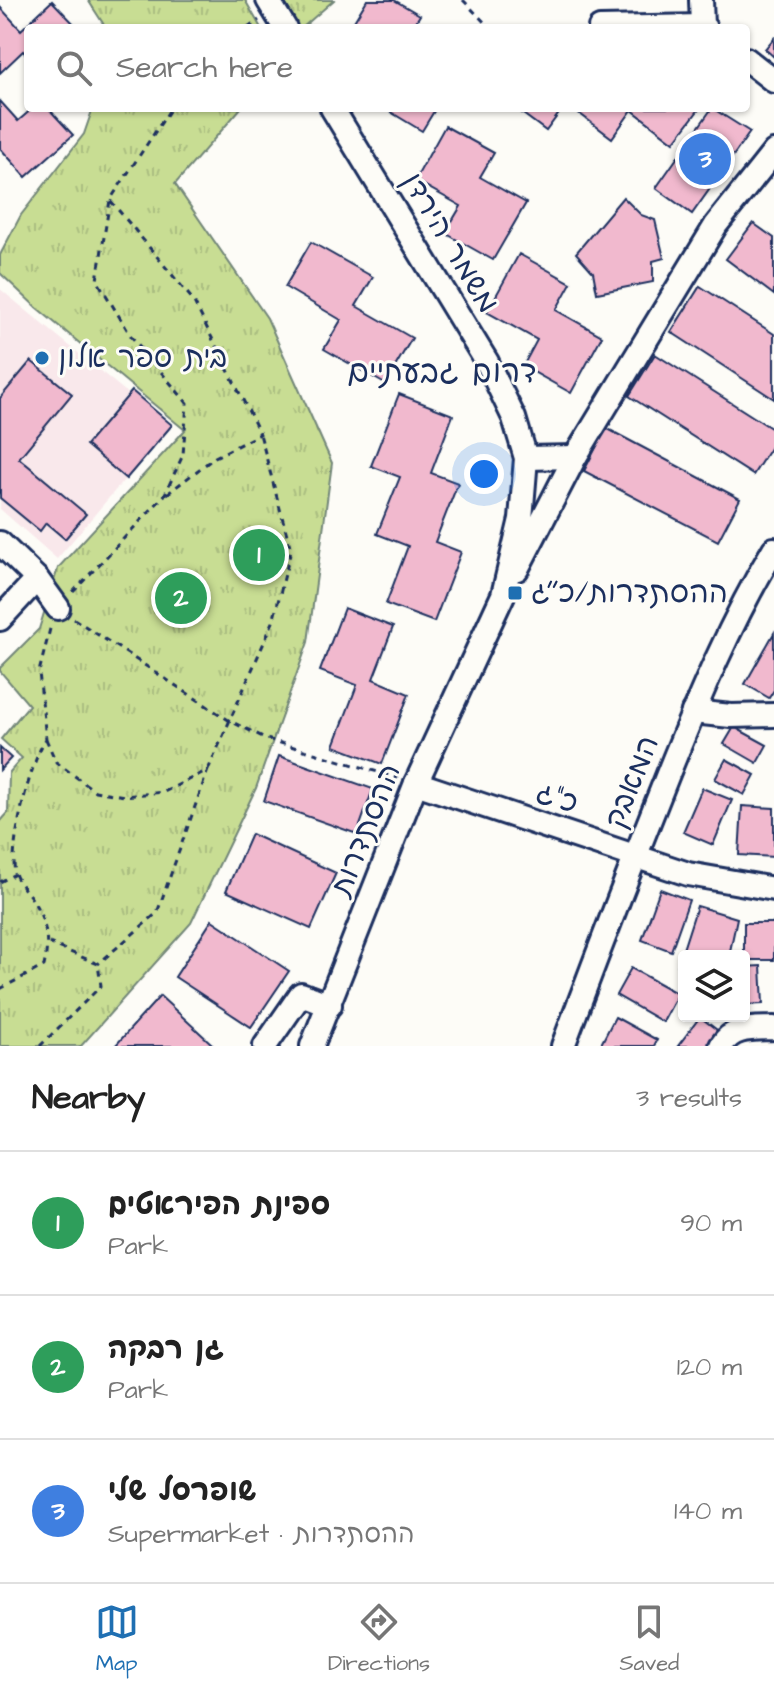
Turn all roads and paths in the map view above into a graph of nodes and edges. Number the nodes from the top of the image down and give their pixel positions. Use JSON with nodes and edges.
{"nodes":[{"id":1,"x":268,"y":0,"type":"edge"},
{"id":2,"x":463,"y":0,"type":"edge"},
{"id":3,"x":701,"y":0,"type":"edge"},
{"id":4,"x":283,"y":24,"type":"edge"},
{"id":5,"x":486,"y":24,"type":"edge"},
{"id":6,"x":704,"y":24,"type":"edge"},
{"id":7,"x":750,"y":62,"type":"edge"},
{"id":8,"x":774,"y":81,"type":"edge"},
{"id":9,"x":168,"y":112,"type":"edge"},
{"id":10,"x":334,"y":112,"type":"edge"},
{"id":11,"x":774,"y":152,"type":"edge"},
{"id":12,"x":110,"y":200,"type":"junction"},
{"id":13,"x":260,"y":434,"type":"junction"},
{"id":14,"x":575,"y":457,"type":"junction"},
{"id":15,"x":526,"y":458,"type":"junction"},
{"id":16,"x":524,"y":481,"type":"junction"},
{"id":17,"x":562,"y":482,"type":"junction"},
{"id":18,"x":164,"y":496,"type":"junction"},
{"id":19,"x":0,"y":543,"type":"edge"},
{"id":20,"x":774,"y":549,"type":"edge"},
{"id":21,"x":37,"y":579,"type":"junction"},
{"id":22,"x":503,"y":595,"type":"junction"},
{"id":23,"x":58,"y":608,"type":"junction"},
{"id":24,"x":0,"y":619,"type":"edge"},
{"id":25,"x":693,"y":712,"type":"junction"},
{"id":26,"x":774,"y":715,"type":"edge"},
{"id":27,"x":230,"y":721,"type":"junction"},
{"id":28,"x":46,"y":739,"type":"junction"},
{"id":29,"x":208,"y":770,"type":"junction"},
{"id":30,"x":416,"y":783,"type":"junction"},
{"id":31,"x":635,"y":856,"type":"junction"},
{"id":32,"x":15,"y":874,"type":"junction"},
{"id":33,"x":0,"y":882,"type":"edge"},
{"id":34,"x":774,"y":889,"type":"edge"},
{"id":35,"x":49,"y":943,"type":"junction"},
{"id":36,"x":98,"y":964,"type":"junction"},
{"id":37,"x":0,"y":989,"type":"edge"},
{"id":38,"x":330,"y":1005,"type":"junction"},
{"id":39,"x":774,"y":1028,"type":"edge"},
{"id":40,"x":40,"y":1046,"type":"edge"},
{"id":41,"x":265,"y":1046,"type":"edge"},
{"id":42,"x":312,"y":1046,"type":"edge"},
{"id":43,"x":563,"y":1046,"type":"edge"},
{"id":44,"x":721,"y":1046,"type":"edge"}],
"edges":[{"from":1,"to":4,"type":"street"},
{"from":2,"to":5,"type":"path"},
{"from":3,"to":6,"type":"street"},
{"from":7,"to":8,"type":"street"},
{"from":9,"to":12,"type":"path"},
{"from":10,"to":15,"type":"street","name":"משמר הירדן"},
{"from":11,"to":14,"type":"street","name":"ההסתדרות"},
{"from":12,"to":13,"type":"path"},
{"from":12,"to":18,"type":"path"},
{"from":13,"to":18,"type":"path"},
{"from":13,"to":27,"type":"path"},
{"from":14,"to":15,"type":"street"},
{"from":14,"to":17,"type":"street","name":"ההסתדרות"},
{"from":15,"to":16,"type":"street","name":"ההסתדרות"},
{"from":16,"to":17,"type":"street"},
{"from":16,"to":22,"type":"street","name":"ההסתדרות"},
{"from":17,"to":22,"type":"street","name":"ההסתדרות"},
{"from":18,"to":23,"type":"path"},
{"from":19,"to":21,"type":"street"},
{"from":20,"to":25,"type":"street","name":"המאבק"},
{"from":21,"to":23,"type":"street"},
{"from":21,"to":24,"type":"street"},
{"from":22,"to":30,"type":"street","name":"ההסתדרות"},
{"from":23,"to":27,"type":"path"},
{"from":23,"to":28,"type":"path"},
{"from":25,"to":26,"type":"street"},
{"from":25,"to":31,"type":"street","name":"המאבק"},
{"from":27,"to":29,"type":"path"},
{"from":27,"to":30,"type":"path"},
{"from":28,"to":29,"type":"path"},
{"from":28,"to":32,"type":"path"},
{"from":29,"to":36,"type":"path"},
{"from":30,"to":31,"type":"street","name":"כ\"ג"},
{"from":30,"to":38,"type":"street","name":"ההסתדרות"},
{"from":31,"to":34,"type":"street","name":"כ\"ג"},
{"from":31,"to":43,"type":"street","name":"המאבק"},
{"from":32,"to":33,"type":"path"},
{"from":32,"to":35,"type":"path"},
{"from":35,"to":36,"type":"path"},
{"from":35,"to":37,"type":"path"},
{"from":36,"to":40,"type":"path"},
{"from":38,"to":41,"type":"street"},
{"from":38,"to":42,"type":"street","name":"ההסתדרות"},
{"from":39,"to":44,"type":"street"}]}
